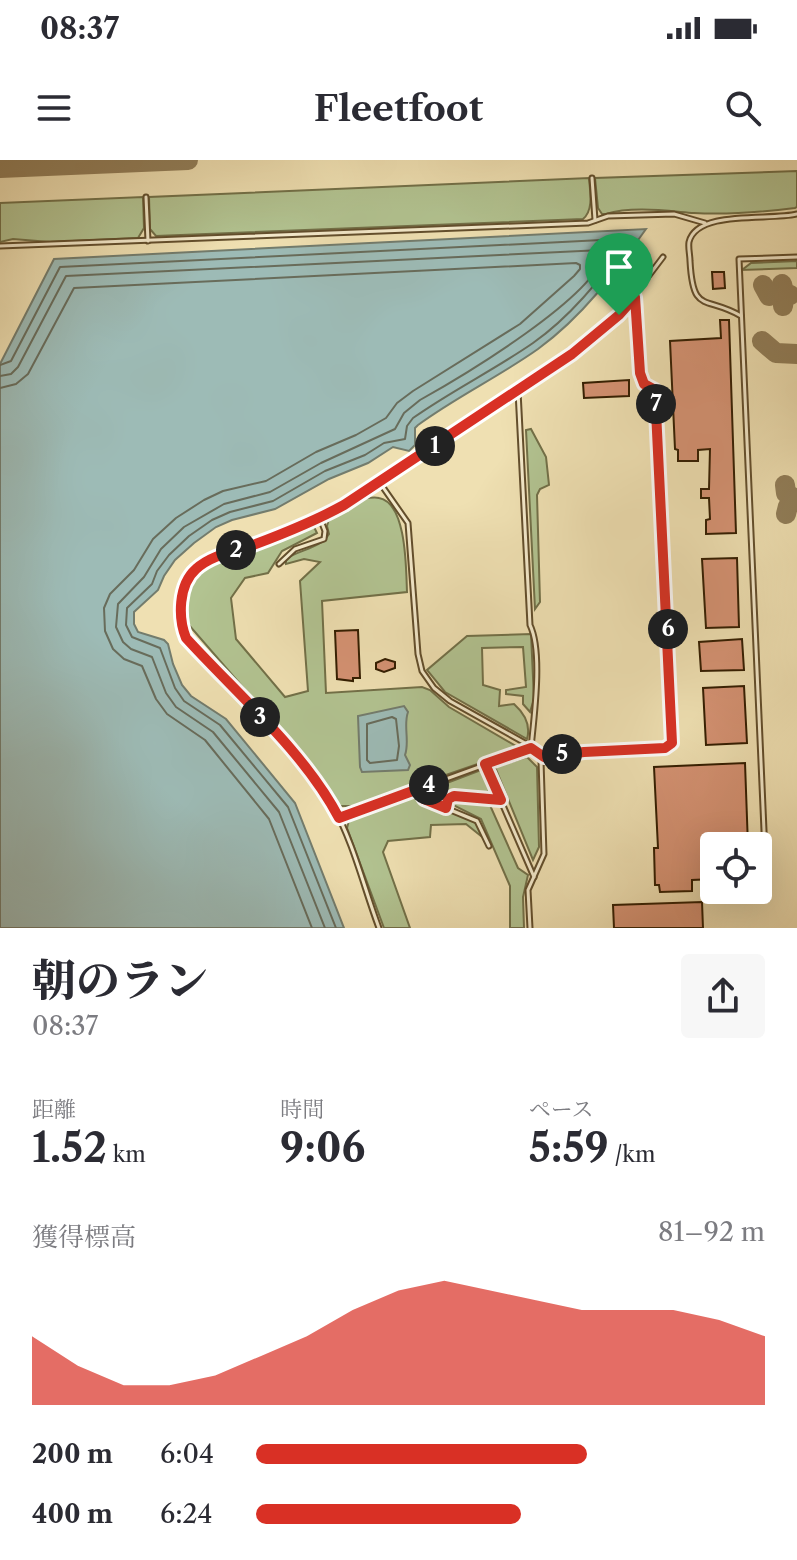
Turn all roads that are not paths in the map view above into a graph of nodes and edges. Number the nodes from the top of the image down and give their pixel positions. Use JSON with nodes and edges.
{"nodes":[{"id":1,"x":592,"y":178,"type":"dead end"},
{"id":2,"x":146,"y":197,"type":"dead end"},
{"id":3,"x":797,"y":214,"type":"edge"},
{"id":4,"x":595,"y":220,"type":"junction"},
{"id":5,"x":705,"y":223,"type":"junction"},
{"id":6,"x":148,"y":241,"type":"junction"},
{"id":7,"x":0,"y":246,"type":"edge"},
{"id":8,"x":663,"y":257,"type":"dead end"},
{"id":9,"x":797,"y":257,"type":"edge"},
{"id":10,"x":635,"y":297,"type":"junction"},
{"id":11,"x":741,"y":316,"type":"junction"},
{"id":12,"x":518,"y":391,"type":"junction"},
{"id":13,"x":379,"y":482,"type":"junction"},
{"id":14,"x":320,"y":518,"type":"junction"},
{"id":15,"x":279,"y":564,"type":"dead end"},
{"id":16,"x":531,"y":748,"type":"junction"},
{"id":17,"x":544,"y":757,"type":"junction"},
{"id":18,"x":485,"y":764,"type":"junction"},
{"id":19,"x":429,"y":785,"type":"junction"},
{"id":20,"x":501,"y":800,"type":"junction"},
{"id":21,"x":446,"y":808,"type":"junction"},
{"id":22,"x":339,"y":818,"type":"junction"},
{"id":23,"x":764,"y":832,"type":"edge"},
{"id":24,"x":489,"y":846,"type":"dead end"},
{"id":25,"x":534,"y":877,"type":"junction"},
{"id":26,"x":379,"y":928,"type":"edge"},
{"id":27,"x":530,"y":928,"type":"edge"}],
"edges":[{"from":1,"to":4,"type":"lane"},
{"from":2,"to":6,"type":"lane"},
{"from":3,"to":5,"type":"lane"},
{"from":4,"to":5,"type":"lane"},
{"from":4,"to":6,"type":"lane"},
{"from":5,"to":11,"type":"lane"},
{"from":6,"to":7,"type":"lane"},
{"from":8,"to":10,"type":"lane"},
{"from":9,"to":11,"type":"lane"},
{"from":10,"to":12,"type":"lane"},
{"from":10,"to":17,"type":"lane"},
{"from":11,"to":23,"type":"lane"},
{"from":12,"to":13,"type":"lane"},
{"from":12,"to":16,"type":"lane"},
{"from":13,"to":14,"type":"lane"},
{"from":13,"to":16,"type":"lane"},
{"from":14,"to":15,"type":"lane"},
{"from":14,"to":22,"type":"lane"},
{"from":16,"to":17,"type":"lane"},
{"from":16,"to":18,"type":"lane"},
{"from":17,"to":25,"type":"lane"},
{"from":18,"to":19,"type":"lane"},
{"from":18,"to":20,"type":"lane"},
{"from":19,"to":21,"type":"lane"},
{"from":19,"to":22,"type":"lane"},
{"from":20,"to":21,"type":"lane"},
{"from":20,"to":25,"type":"lane"},
{"from":21,"to":24,"type":"lane"},
{"from":22,"to":26,"type":"lane"},
{"from":25,"to":27,"type":"lane"}]}
